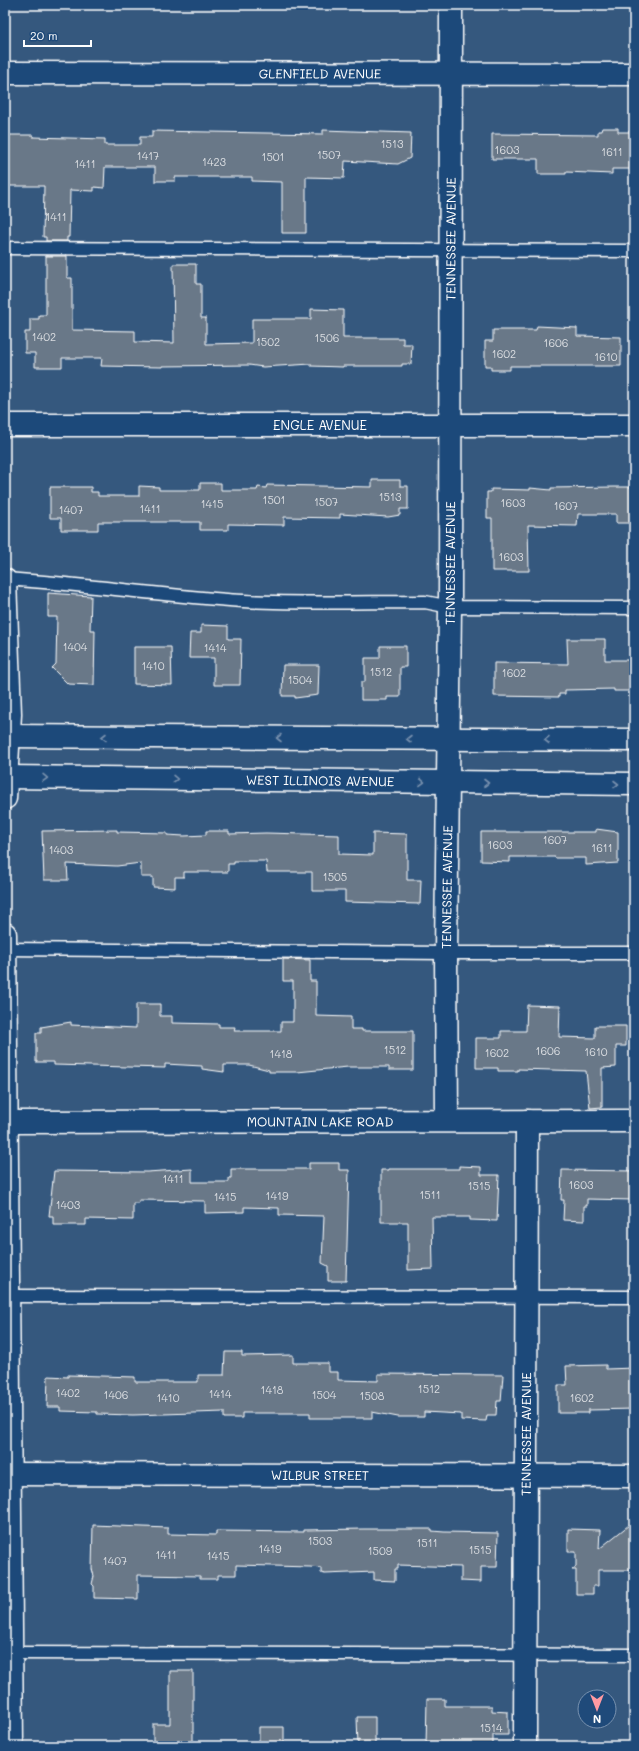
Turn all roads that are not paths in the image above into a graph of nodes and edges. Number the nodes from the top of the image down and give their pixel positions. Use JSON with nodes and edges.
{"nodes":[{"id":1,"x":451,"y":5,"type":"edge"},
{"id":2,"x":5,"y":73,"type":"edge"},
{"id":3,"x":451,"y":73,"type":"junction"},
{"id":4,"x":634,"y":74,"type":"edge"},
{"id":5,"x":5,"y":248,"type":"edge"},
{"id":6,"x":451,"y":250,"type":"junction"},
{"id":7,"x":634,"y":251,"type":"edge"},
{"id":8,"x":450,"y":424,"type":"junction"},
{"id":9,"x":5,"y":425,"type":"edge"},
{"id":10,"x":634,"y":425,"type":"edge"},
{"id":11,"x":5,"y":580,"type":"edge"},
{"id":12,"x":450,"y":607,"type":"junction"},
{"id":13,"x":634,"y":608,"type":"edge"},
{"id":14,"x":7,"y":736,"type":"edge"},
{"id":15,"x":448,"y":739,"type":"junction"},
{"id":16,"x":634,"y":740,"type":"edge"},
{"id":17,"x":6,"y":777,"type":"edge"},
{"id":18,"x":448,"y":783,"type":"junction"},
{"id":19,"x":634,"y":784,"type":"edge"},
{"id":20,"x":5,"y":798,"type":"edge"},
{"id":21,"x":5,"y":934,"type":"edge"},
{"id":22,"x":5,"y":949,"type":"edge"},
{"id":23,"x":634,"y":953,"type":"edge"},
{"id":24,"x":446,"y":954,"type":"junction"},
{"id":25,"x":447,"y":1120,"type":"junction"},
{"id":26,"x":527,"y":1121,"type":"junction"},
{"id":27,"x":634,"y":1121,"type":"edge"},
{"id":28,"x":6,"y":1122,"type":"edge"},
{"id":29,"x":7,"y":1296,"type":"edge"},
{"id":30,"x":527,"y":1297,"type":"junction"},
{"id":31,"x":634,"y":1297,"type":"edge"},
{"id":32,"x":8,"y":1474,"type":"edge"},
{"id":33,"x":526,"y":1476,"type":"junction"},
{"id":34,"x":634,"y":1476,"type":"edge"},
{"id":35,"x":8,"y":1653,"type":"edge"},
{"id":36,"x":526,"y":1654,"type":"junction"},
{"id":37,"x":634,"y":1655,"type":"edge"},
{"id":38,"x":12,"y":1746,"type":"edge"},
{"id":39,"x":525,"y":1746,"type":"edge"}],
"edges":[{"from":1,"to":3,"type":"street","name":"TENNESSEE AVENUE"},
{"from":2,"to":3,"type":"street","name":"GLENFIELD AVENUE"},
{"from":3,"to":4,"type":"street","name":"GLENFIELD AVENUE"},
{"from":3,"to":6,"type":"street","name":"TENNESSEE AVENUE"},
{"from":5,"to":6,"type":"lane"},
{"from":6,"to":7,"type":"lane"},
{"from":6,"to":8,"type":"street","name":"TENNESSEE AVENUE"},
{"from":8,"to":9,"type":"street","name":"ENGLE AVENUE"},
{"from":8,"to":10,"type":"street","name":"ENGLE AVENUE"},
{"from":8,"to":12,"type":"street","name":"TENNESSEE AVENUE"},
{"from":11,"to":12,"type":"lane"},
{"from":11,"to":14,"type":"street"},
{"from":12,"to":13,"type":"lane"},
{"from":12,"to":15,"type":"street","name":"TENNESSEE AVENUE"},
{"from":15,"to":14,"type":"street","one_way":true},
{"from":14,"to":17,"type":"street"},
{"from":16,"to":15,"type":"street","one_way":true},
{"from":15,"to":18,"type":"street","name":"TENNESSEE AVENUE"},
{"from":17,"to":18,"type":"street","name":"WEST ILLINOIS AVENUE","one_way":true},
{"from":17,"to":20,"type":"street"},
{"from":18,"to":19,"type":"street","name":"WEST ILLINOIS AVENUE","one_way":true},
{"from":18,"to":24,"type":"street","name":"TENNESSEE AVENUE"},
{"from":21,"to":22,"type":"street"},
{"from":22,"to":24,"type":"lane"},
{"from":22,"to":28,"type":"street"},
{"from":23,"to":24,"type":"lane"},
{"from":24,"to":25,"type":"street","name":"TENNESSEE AVENUE"},
{"from":25,"to":26,"type":"street","name":"MOUNTAIN LAKE ROAD"},
{"from":25,"to":28,"type":"street","name":"MOUNTAIN LAKE ROAD"},
{"from":26,"to":27,"type":"street","name":"MOUNTAIN LAKE ROAD"},
{"from":26,"to":30,"type":"street","name":"TENNESSEE AVENUE"},
{"from":28,"to":29,"type":"street"},
{"from":29,"to":30,"type":"lane"},
{"from":29,"to":32,"type":"street"},
{"from":30,"to":31,"type":"lane"},
{"from":30,"to":33,"type":"street","name":"TENNESSEE AVENUE"},
{"from":32,"to":33,"type":"street","name":"WILBUR STREET"},
{"from":32,"to":35,"type":"street"},
{"from":33,"to":34,"type":"street","name":"WILBUR STREET"},
{"from":33,"to":36,"type":"street","name":"TENNESSEE AVENUE"},
{"from":35,"to":36,"type":"lane"},
{"from":35,"to":38,"type":"street"},
{"from":36,"to":37,"type":"lane"},
{"from":36,"to":39,"type":"street","name":"TENNESSEE AVENUE"}]}
